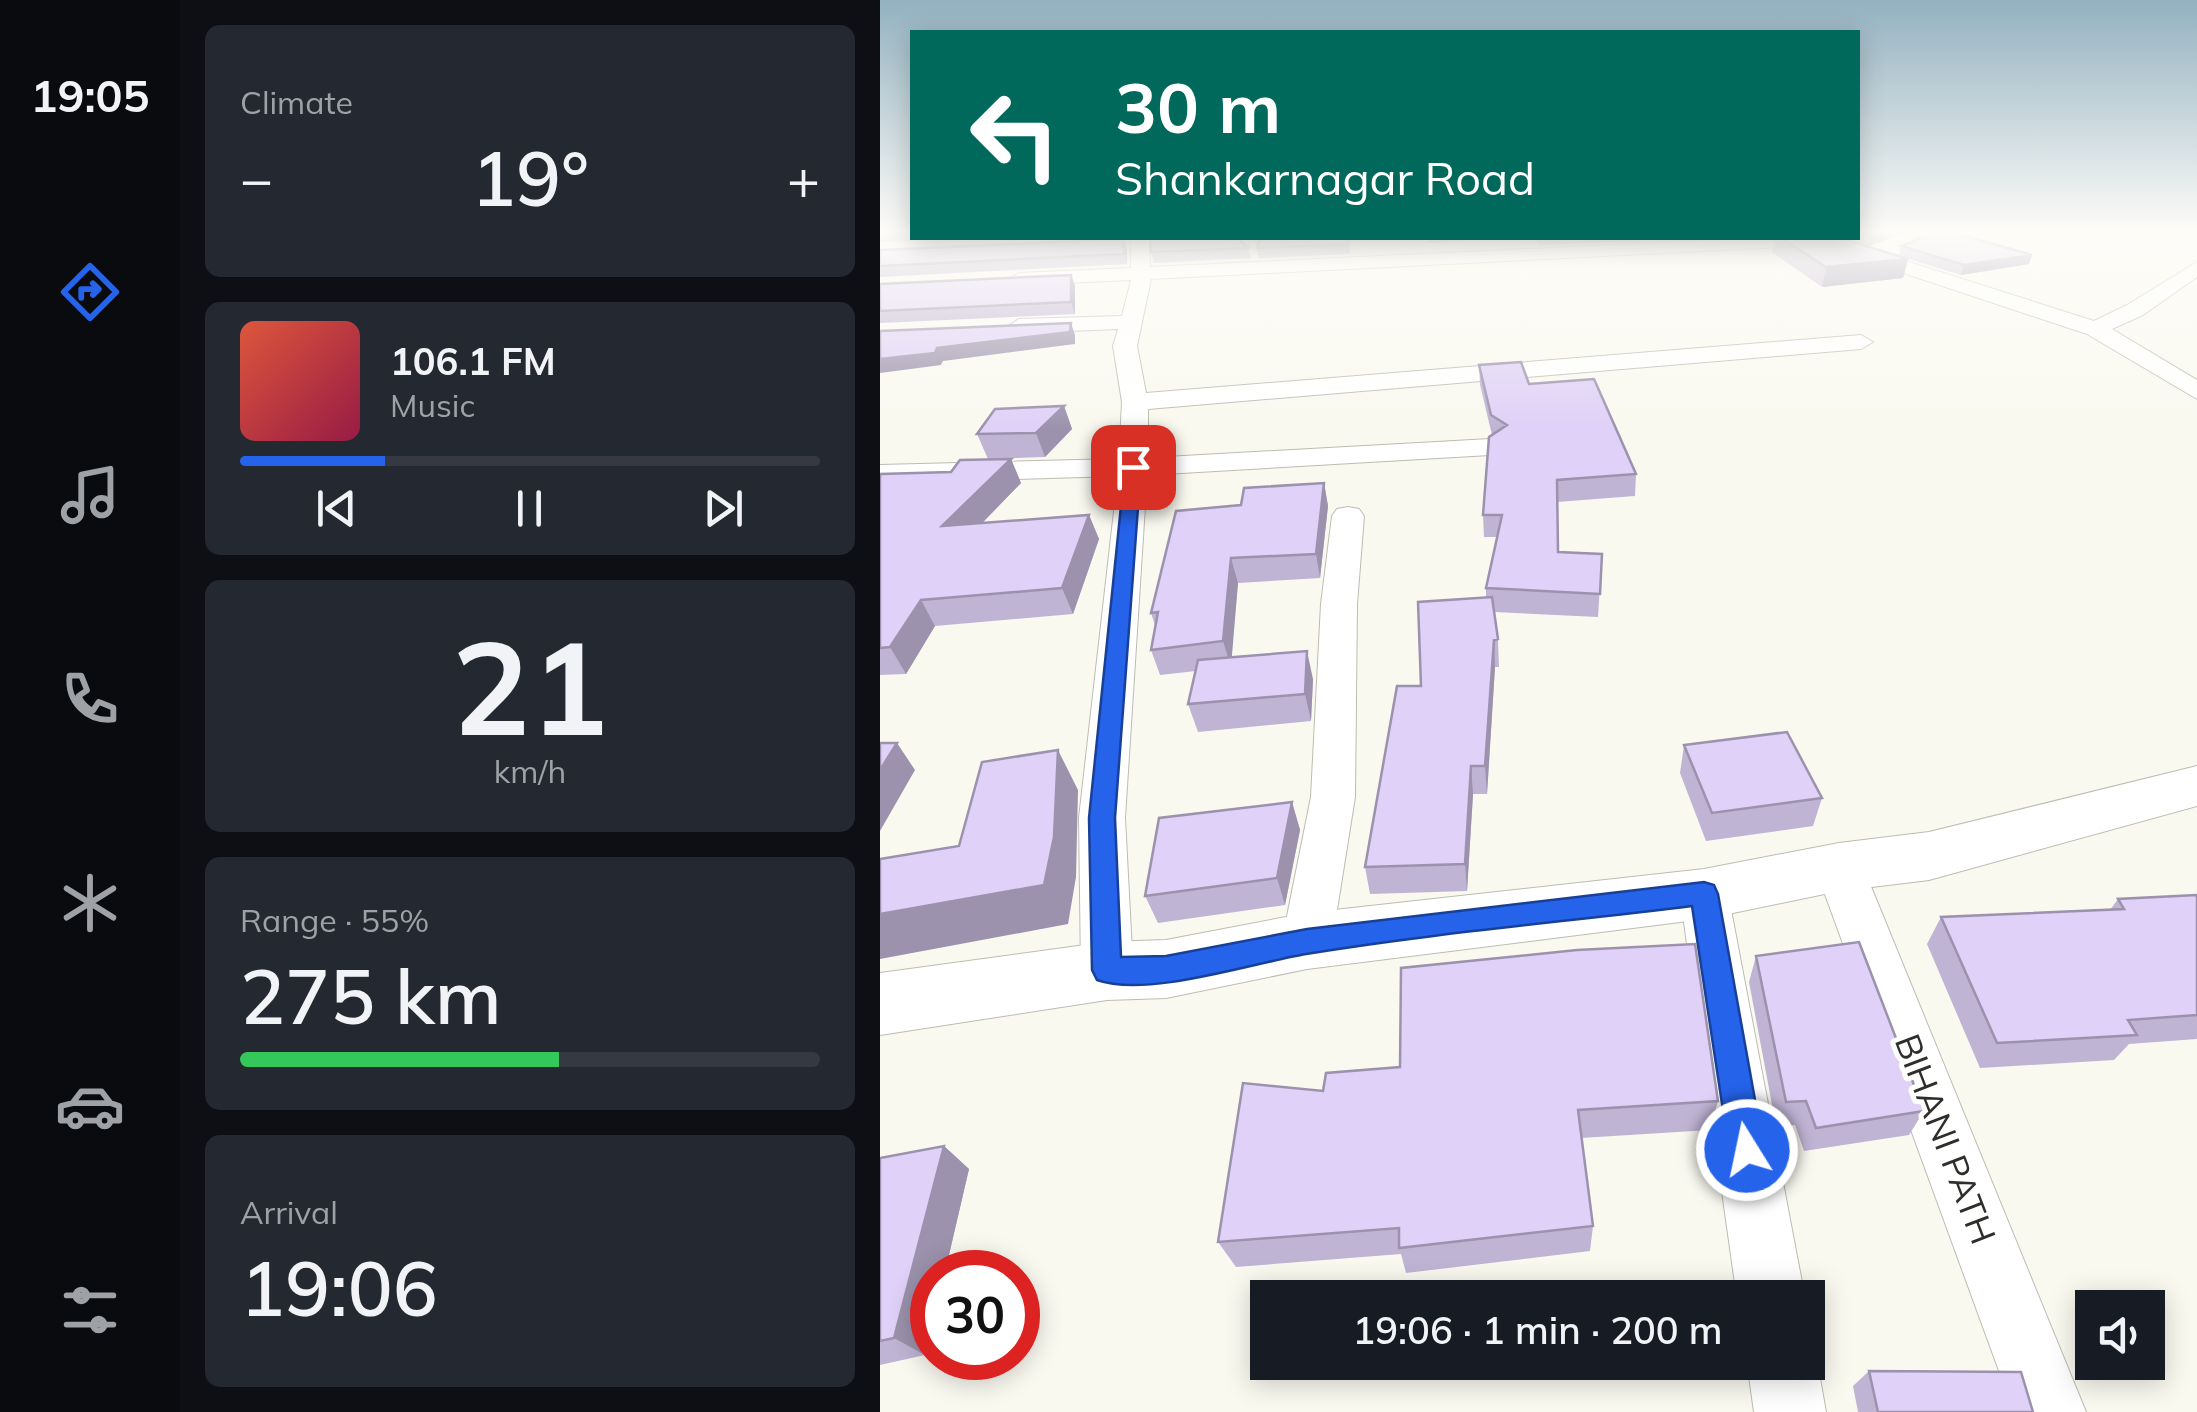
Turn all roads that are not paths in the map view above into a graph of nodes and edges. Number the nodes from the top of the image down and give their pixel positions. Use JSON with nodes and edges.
{"nodes":[{"id":1,"x":1137,"y":296,"type":"edge"},
{"id":2,"x":1994,"y":296,"type":"edge"},
{"id":3,"x":2156,"y":296,"type":"edge"},
{"id":4,"x":1129,"y":322,"type":"junction"},
{"id":5,"x":995,"y":328,"type":"edge"},
{"id":6,"x":2096,"y":329,"type":"junction"},
{"id":7,"x":1861,"y":342,"type":"dead end"},
{"id":8,"x":2197,"y":391,"type":"edge"},
{"id":9,"x":1135,"y":402,"type":"junction"},
{"id":10,"x":1490,"y":447,"type":"edge"},
{"id":11,"x":1133,"y":467,"type":"junction"},
{"id":12,"x":880,"y":474,"type":"edge"},
{"id":13,"x":1348,"y":516,"type":"dead end"},
{"id":14,"x":2197,"y":786,"type":"edge"},
{"id":15,"x":1839,"y":867,"type":"junction"},
{"id":16,"x":1704,"y":894,"type":"junction"},
{"id":17,"x":1307,"y":942,"type":"junction"},
{"id":18,"x":1107,"y":970,"type":"junction"},
{"id":19,"x":880,"y":1004,"type":"edge"},
{"id":20,"x":1768,"y":1280,"type":"edge"},
{"id":21,"x":1785,"y":1380,"type":"edge"},
{"id":22,"x":1790,"y":1412,"type":"edge"},
{"id":23,"x":2050,"y":1412,"type":"edge"}],
"edges":[{"from":1,"to":4,"type":"street"},
{"from":2,"to":6,"type":"street"},
{"from":3,"to":6,"type":"street"},
{"from":4,"to":5,"type":"street"},
{"from":4,"to":9,"type":"street"},
{"from":6,"to":8,"type":"street"},
{"from":7,"to":9,"type":"street"},
{"from":9,"to":11,"type":"street"},
{"from":10,"to":11,"type":"street"},
{"from":11,"to":12,"type":"street"},
{"from":11,"to":18,"type":"street"},
{"from":13,"to":17,"type":"street"},
{"from":14,"to":15,"type":"street"},
{"from":15,"to":16,"type":"street"},
{"from":15,"to":23,"type":"street","name":"BIHANI PATH"},
{"from":16,"to":17,"type":"street"},
{"from":16,"to":20,"type":"street"},
{"from":17,"to":18,"type":"street"},
{"from":18,"to":19,"type":"street"},
{"from":21,"to":22,"type":"street"}]}
